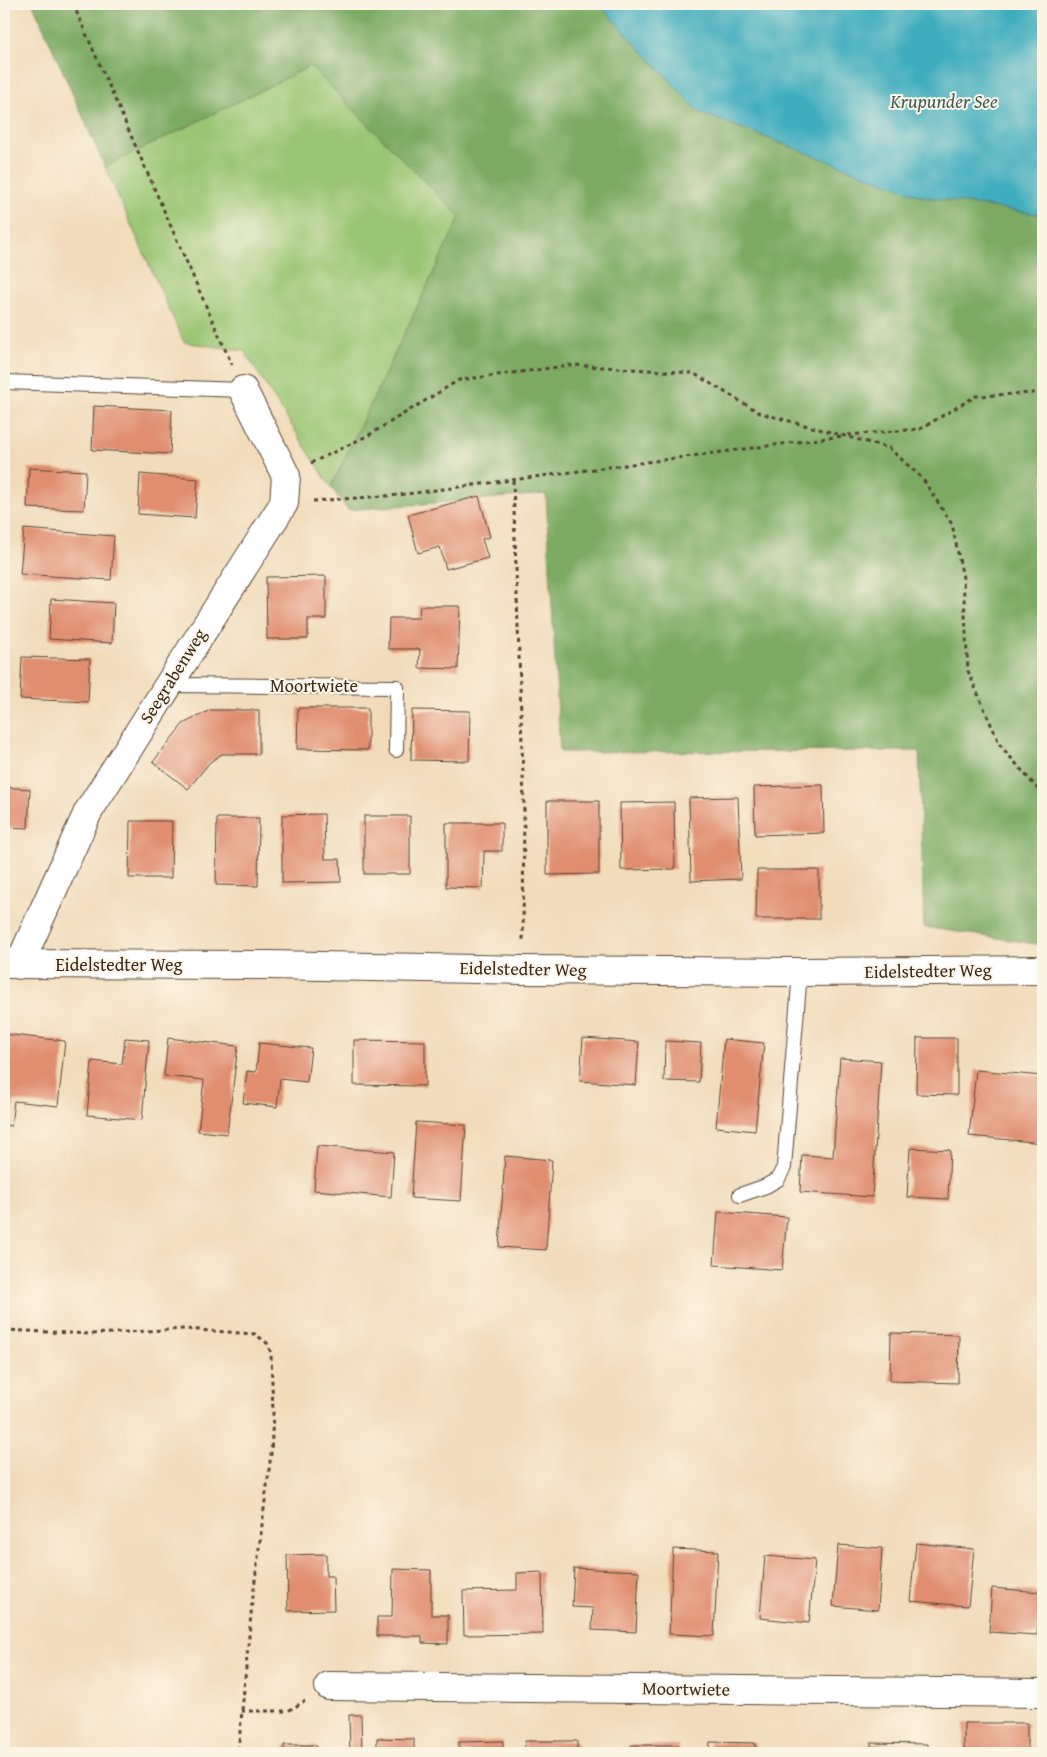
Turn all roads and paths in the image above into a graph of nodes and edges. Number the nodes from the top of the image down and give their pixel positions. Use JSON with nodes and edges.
{"nodes":[{"id":1,"x":73,"y":4,"type":"edge"},
{"id":2,"x":4,"y":382,"type":"edge"},
{"id":3,"x":242,"y":390,"type":"junction"},
{"id":4,"x":1043,"y":395,"type":"edge"},
{"id":5,"x":846,"y":435,"type":"junction"},
{"id":6,"x":286,"y":476,"type":"junction"},
{"id":7,"x":513,"y":480,"type":"junction"},
{"id":8,"x":284,"y":503,"type":"junction"},
{"id":9,"x":168,"y":685,"type":"junction"},
{"id":10,"x":396,"y":750,"type":"dead end"},
{"id":11,"x":1043,"y":795,"type":"edge"},
{"id":12,"x":11,"y":964,"type":"edge"},
{"id":13,"x":523,"y":970,"type":"junction"},
{"id":14,"x":1043,"y":970,"type":"edge"},
{"id":15,"x":800,"y":972,"type":"junction"},
{"id":16,"x":740,"y":1195,"type":"dead end"},
{"id":17,"x":4,"y":1330,"type":"edge"},
{"id":18,"x":329,"y":1686,"type":"joint"},
{"id":19,"x":1043,"y":1693,"type":"edge"},
{"id":20,"x":241,"y":1712,"type":"junction"},
{"id":21,"x":238,"y":1753,"type":"edge"}],
"edges":[{"from":1,"to":3,"type":"path"},
{"from":2,"to":3,"type":"lane"},
{"from":3,"to":6,"type":"street"},
{"from":4,"to":5,"type":"path"},
{"from":5,"to":6,"type":"path"},
{"from":5,"to":7,"type":"path"},
{"from":5,"to":11,"type":"path"},
{"from":6,"to":8,"type":"street","name":"Seegrabenweg"},
{"from":7,"to":8,"type":"path"},
{"from":7,"to":13,"type":"path"},
{"from":8,"to":9,"type":"street","name":"Seegrabenweg"},
{"from":9,"to":10,"type":"lane","name":"Moortwiete"},
{"from":9,"to":12,"type":"street","name":"Seegrabenweg"},
{"from":12,"to":13,"type":"street","name":"Eidelstedter Weg"},
{"from":13,"to":15,"type":"street","name":"Eidelstedter Weg"},
{"from":14,"to":15,"type":"street","name":"Eidelstedter Weg"},
{"from":15,"to":16,"type":"lane"},
{"from":17,"to":20,"type":"path"},
{"from":18,"to":19,"type":"street","name":"Moortwiete"},
{"from":18,"to":20,"type":"path"},
{"from":20,"to":21,"type":"path"}]}
